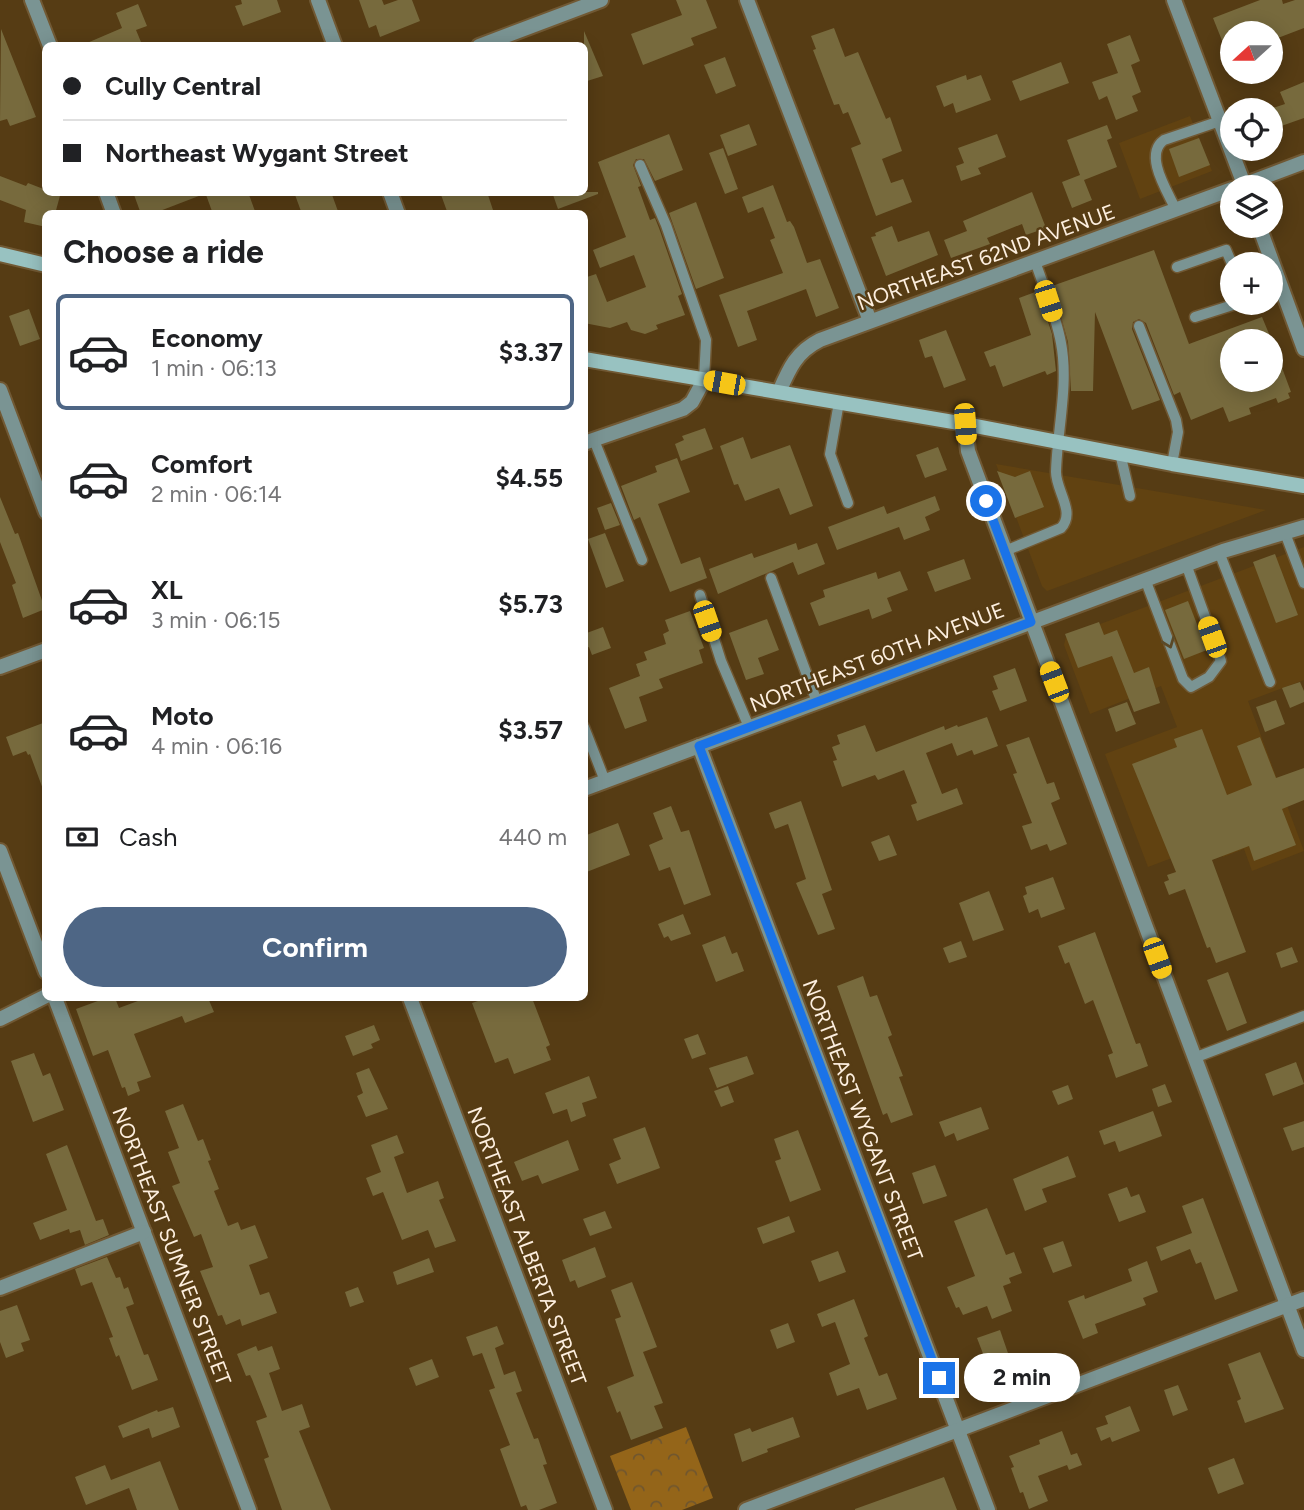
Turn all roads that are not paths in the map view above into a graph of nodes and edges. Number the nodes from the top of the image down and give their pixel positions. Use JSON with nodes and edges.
{"nodes":[{"id":1,"x":32,"y":0,"type":"edge"},
{"id":2,"x":318,"y":0,"type":"edge"},
{"id":3,"x":601,"y":0,"type":"edge"},
{"id":4,"x":747,"y":0,"type":"edge"},
{"id":5,"x":1174,"y":0,"type":"edge"},
{"id":6,"x":48,"y":42,"type":"edge"},
{"id":7,"x":334,"y":42,"type":"edge"},
{"id":8,"x":490,"y":42,"type":"edge"},
{"id":9,"x":1220,"y":121,"type":"joint"},
{"id":10,"x":1304,"y":162,"type":"edge"},
{"id":11,"x":640,"y":165,"type":"dead end"},
{"id":12,"x":1271,"y":175,"type":"edge"},
{"id":13,"x":1220,"y":194,"type":"edge"},
{"id":14,"x":1176,"y":210,"type":"junction"},
{"id":15,"x":1220,"y":252,"type":"edge"},
{"id":16,"x":0,"y":254,"type":"edge"},
{"id":17,"x":1035,"y":261,"type":"junction"},
{"id":18,"x":42,"y":264,"type":"edge"},
{"id":19,"x":1177,"y":267,"type":"dead end"},
{"id":20,"x":1283,"y":306,"type":"edge"},
{"id":21,"x":1220,"y":309,"type":"edge"},
{"id":22,"x":1195,"y":317,"type":"dead end"},
{"id":23,"x":870,"y":321,"type":"junction"},
{"id":24,"x":1139,"y":326,"type":"dead end"},
{"id":25,"x":1304,"y":349,"type":"edge"},
{"id":26,"x":588,"y":360,"type":"edge"},
{"id":27,"x":704,"y":380,"type":"junction"},
{"id":28,"x":0,"y":390,"type":"edge"},
{"id":29,"x":779,"y":392,"type":"junction"},
{"id":30,"x":839,"y":402,"type":"junction"},
{"id":31,"x":965,"y":424,"type":"junction"},
{"id":32,"x":1059,"y":441,"type":"junction"},
{"id":33,"x":589,"y":442,"type":"edge"},
{"id":34,"x":1120,"y":453,"type":"junction"},
{"id":35,"x":1172,"y":464,"type":"junction"},
{"id":36,"x":1304,"y":486,"type":"edge"},
{"id":37,"x":1130,"y":496,"type":"dead end"},
{"id":38,"x":42,"y":501,"type":"edge"},
{"id":39,"x":848,"y":503,"type":"dead end"},
{"id":40,"x":1304,"y":527,"type":"edge"},
{"id":41,"x":1284,"y":533,"type":"junction"},
{"id":42,"x":1005,"y":551,"type":"junction"},
{"id":43,"x":1220,"y":552,"type":"junction"},
{"id":44,"x":642,"y":560,"type":"dead end"},
{"id":45,"x":1186,"y":564,"type":"junction"},
{"id":46,"x":771,"y":578,"type":"dead end"},
{"id":47,"x":1145,"y":579,"type":"junction"},
{"id":48,"x":1304,"y":583,"type":"edge"},
{"id":49,"x":700,"y":595,"type":"dead end"},
{"id":50,"x":1031,"y":622,"type":"junction"},
{"id":51,"x":42,"y":651,"type":"edge"},
{"id":52,"x":0,"y":667,"type":"edge"},
{"id":53,"x":1270,"y":682,"type":"dead end"},
{"id":54,"x":817,"y":702,"type":"junction"},
{"id":55,"x":749,"y":727,"type":"junction"},
{"id":56,"x":588,"y":737,"type":"edge"},
{"id":57,"x":699,"y":746,"type":"junction"},
{"id":58,"x":605,"y":781,"type":"junction"},
{"id":59,"x":588,"y":787,"type":"edge"},
{"id":60,"x":0,"y":851,"type":"edge"},
{"id":61,"x":42,"y":961,"type":"edge"},
{"id":62,"x":42,"y":998,"type":"edge"},
{"id":63,"x":56,"y":1001,"type":"edge"},
{"id":64,"x":412,"y":1001,"type":"edge"},
{"id":65,"x":1304,"y":1016,"type":"edge"},
{"id":66,"x":0,"y":1019,"type":"edge"},
{"id":67,"x":1195,"y":1058,"type":"junction"},
{"id":68,"x":144,"y":1232,"type":"junction"},
{"id":69,"x":0,"y":1288,"type":"edge"},
{"id":70,"x":1304,"y":1299,"type":"edge"},
{"id":71,"x":1287,"y":1305,"type":"junction"},
{"id":72,"x":1304,"y":1350,"type":"edge"},
{"id":73,"x":958,"y":1430,"type":"junction"},
{"id":74,"x":249,"y":1510,"type":"edge"},
{"id":75,"x":605,"y":1510,"type":"edge"},
{"id":76,"x":746,"y":1510,"type":"edge"},
{"id":77,"x":988,"y":1510,"type":"edge"}],
"edges":[{"from":1,"to":6,"type":"street"},
{"from":2,"to":7,"type":"street"},
{"from":3,"to":8,"type":"street"},
{"from":4,"to":23,"type":"street"},
{"from":5,"to":9,"type":"street"},
{"from":9,"to":14,"type":"lane"},
{"from":10,"to":12,"type":"street","name":"NORTHEAST 62ND AVENUE"},
{"from":11,"to":27,"type":"lane"},
{"from":13,"to":14,"type":"street","name":"NORTHEAST 62ND AVENUE"},
{"from":14,"to":17,"type":"street","name":"NORTHEAST 62ND AVENUE"},
{"from":15,"to":19,"type":"lane"},
{"from":16,"to":18,"type":"main road"},
{"from":17,"to":23,"type":"street","name":"NORTHEAST 62ND AVENUE"},
{"from":17,"to":32,"type":"lane"},
{"from":20,"to":25,"type":"street"},
{"from":21,"to":22,"type":"lane"},
{"from":23,"to":29,"type":"street","name":"NORTHEAST 62ND AVENUE"},
{"from":24,"to":35,"type":"lane"},
{"from":26,"to":27,"type":"main road"},
{"from":27,"to":29,"type":"main road"},
{"from":27,"to":33,"type":"street"},
{"from":28,"to":38,"type":"street"},
{"from":29,"to":30,"type":"main road"},
{"from":30,"to":31,"type":"main road"},
{"from":30,"to":39,"type":"lane"},
{"from":31,"to":32,"type":"main road"},
{"from":31,"to":42,"type":"street"},
{"from":32,"to":34,"type":"main road"},
{"from":32,"to":42,"type":"lane"},
{"from":33,"to":44,"type":"lane"},
{"from":34,"to":35,"type":"main road"},
{"from":34,"to":37,"type":"lane"},
{"from":35,"to":36,"type":"main road"},
{"from":40,"to":41,"type":"street","name":"NORTHEAST 60TH AVENUE"},
{"from":41,"to":43,"type":"street","name":"NORTHEAST 60TH AVENUE"},
{"from":41,"to":48,"type":"lane"},
{"from":42,"to":50,"type":"street"},
{"from":43,"to":45,"type":"street","name":"NORTHEAST 60TH AVENUE"},
{"from":43,"to":53,"type":"lane"},
{"from":45,"to":47,"type":"street","name":"NORTHEAST 60TH AVENUE"},
{"from":47,"to":45,"type":"lane","one_way":true},
{"from":46,"to":54,"type":"lane"},
{"from":47,"to":50,"type":"street","name":"NORTHEAST 60TH AVENUE"},
{"from":49,"to":55,"type":"lane"},
{"from":50,"to":54,"type":"street","name":"NORTHEAST 60TH AVENUE"},
{"from":50,"to":67,"type":"street"},
{"from":51,"to":52,"type":"street"},
{"from":54,"to":55,"type":"street","name":"NORTHEAST 60TH AVENUE"},
{"from":55,"to":57,"type":"street","name":"NORTHEAST 60TH AVENUE"},
{"from":56,"to":58,"type":"lane"},
{"from":57,"to":58,"type":"street","name":"NORTHEAST 60TH AVENUE"},
{"from":57,"to":73,"type":"street","name":"NORTHEAST WYGANT STREET"},
{"from":58,"to":59,"type":"street","name":"NORTHEAST 60TH AVENUE"},
{"from":60,"to":61,"type":"street"},
{"from":62,"to":66,"type":"street"},
{"from":63,"to":68,"type":"street","name":"NORTHEAST SUMNER STREET"},
{"from":64,"to":75,"type":"street","name":"NORTHEAST ALBERTA STREET"},
{"from":65,"to":67,"type":"lane"},
{"from":67,"to":71,"type":"street"},
{"from":68,"to":69,"type":"street"},
{"from":68,"to":74,"type":"street","name":"NORTHEAST SUMNER STREET"},
{"from":70,"to":71,"type":"street"},
{"from":71,"to":72,"type":"street"},
{"from":71,"to":73,"type":"street"},
{"from":73,"to":76,"type":"street"},
{"from":73,"to":77,"type":"street","name":"NORTHEAST WYGANT STREET"}]}
